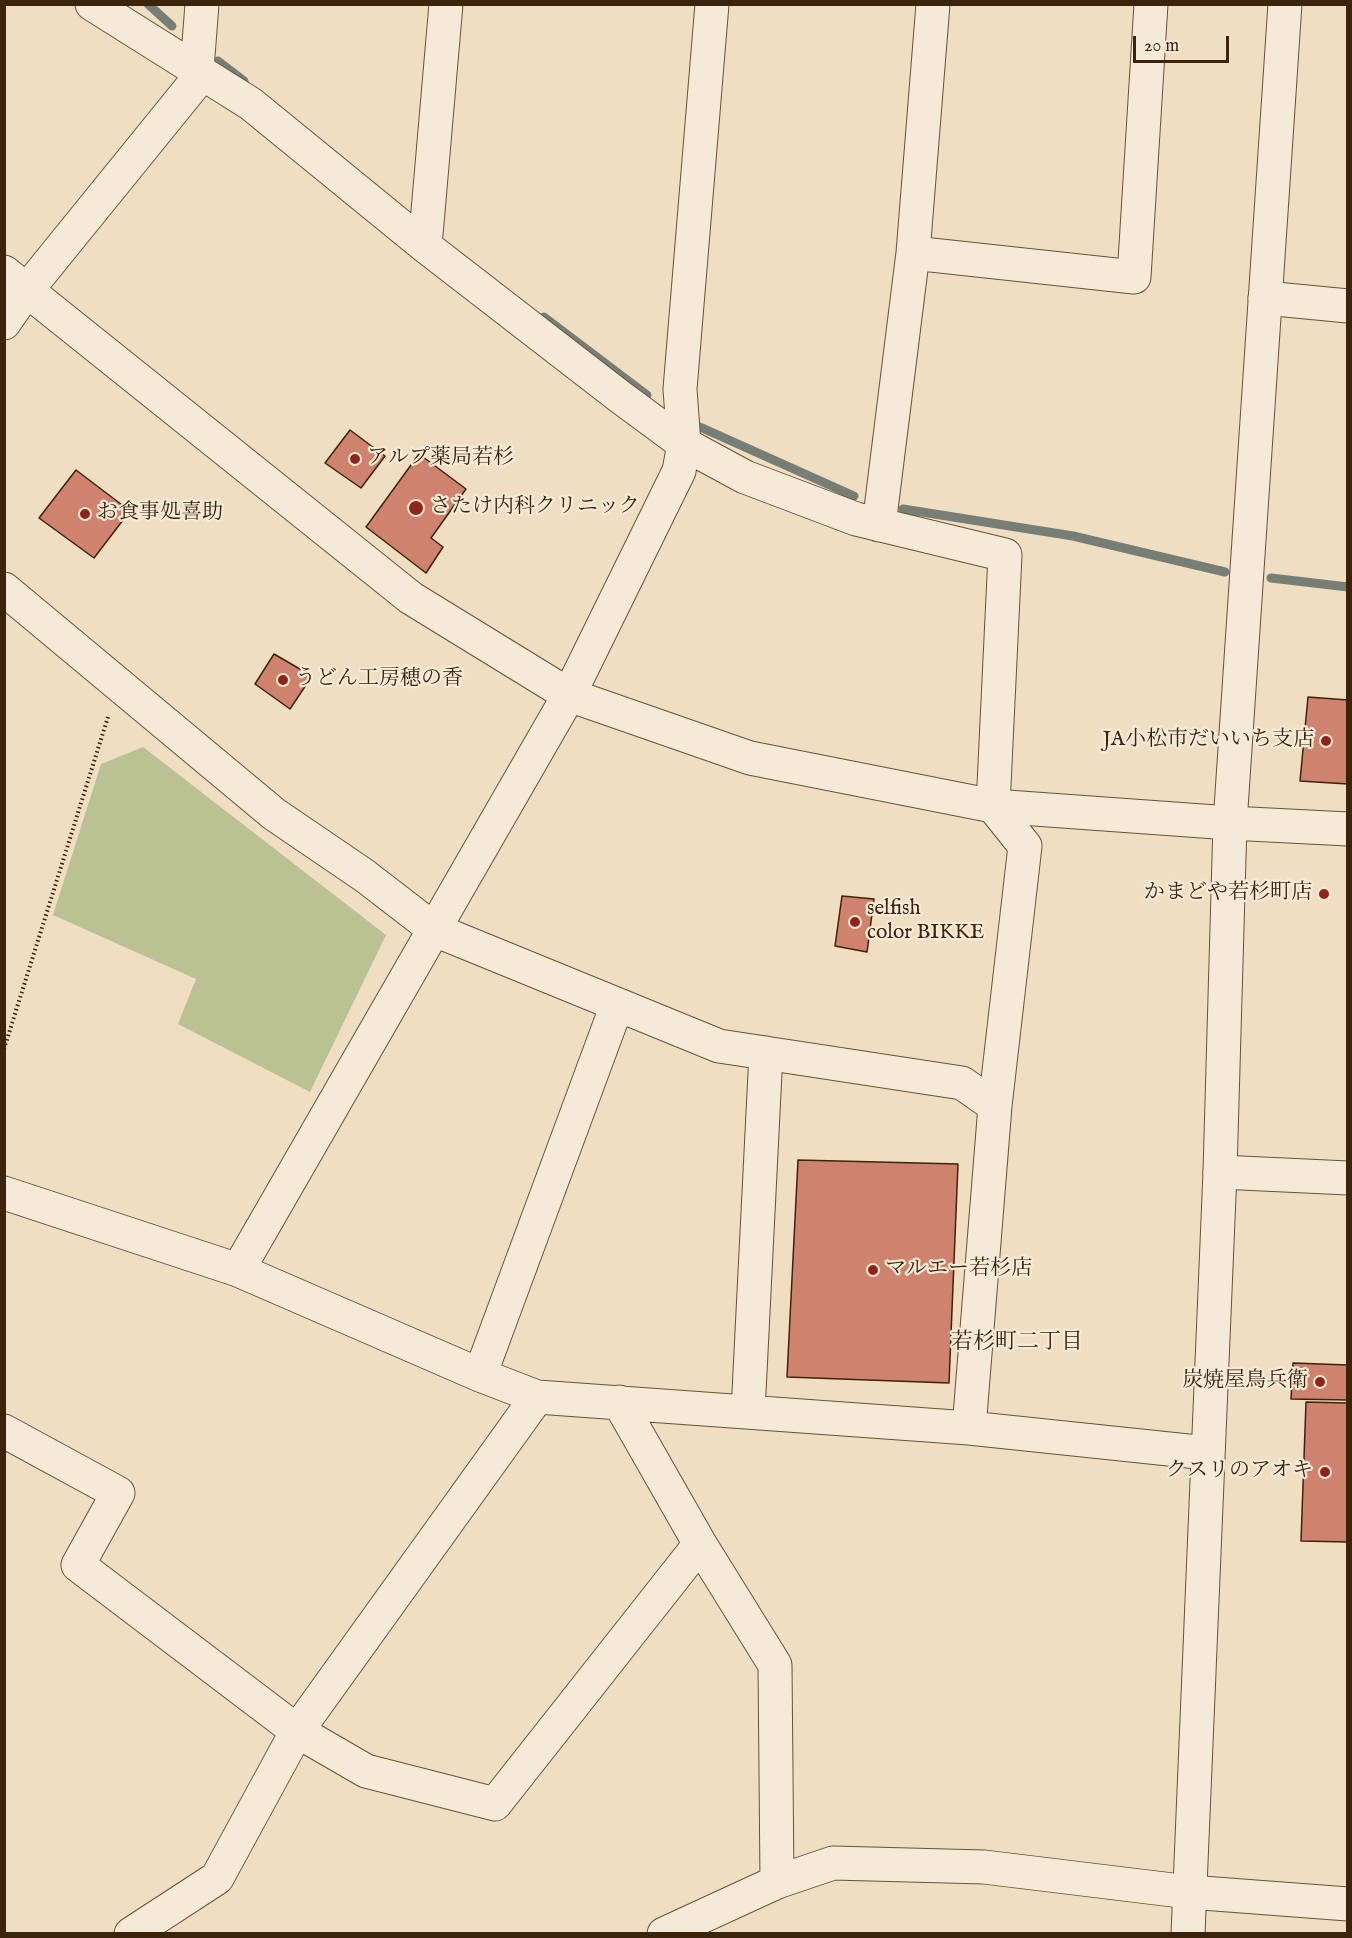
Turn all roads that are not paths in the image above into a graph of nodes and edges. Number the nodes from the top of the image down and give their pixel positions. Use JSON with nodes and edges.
{"nodes":[{"id":1,"x":92,"y":4,"type":"edge"},
{"id":2,"x":202,"y":4,"type":"edge"},
{"id":3,"x":446,"y":4,"type":"edge"},
{"id":4,"x":712,"y":4,"type":"edge"},
{"id":5,"x":933,"y":4,"type":"edge"},
{"id":6,"x":1151,"y":4,"type":"edge"},
{"id":7,"x":1285,"y":4,"type":"edge"},
{"id":8,"x":200,"y":71,"type":"junction"},
{"id":9,"x":425,"y":246,"type":"junction"},
{"id":10,"x":913,"y":253,"type":"junction"},
{"id":11,"x":16,"y":281,"type":"edge"},
{"id":12,"x":1265,"y":298,"type":"junction"},
{"id":13,"x":1347,"y":306,"type":"edge"},
{"id":14,"x":4,"y":323,"type":"edge"},
{"id":15,"x":684,"y":444,"type":"junction"},
{"id":16,"x":879,"y":525,"type":"junction"},
{"id":17,"x":4,"y":589,"type":"edge"},
{"id":18,"x":569,"y":696,"type":"junction"},
{"id":19,"x":993,"y":806,"type":"junction"},
{"id":20,"x":1230,"y":823,"type":"junction"},
{"id":21,"x":1347,"y":829,"type":"edge"},
{"id":22,"x":435,"y":930,"type":"junction"},
{"id":23,"x":617,"y":1005,"type":"junction"},
{"id":24,"x":766,"y":1053,"type":"junction"},
{"id":25,"x":995,"y":1106,"type":"junction"},
{"id":26,"x":1220,"y":1172,"type":"junction"},
{"id":27,"x":1347,"y":1178,"type":"edge"},
{"id":28,"x":4,"y":1193,"type":"edge"},
{"id":29,"x":238,"y":1270,"type":"junction"},
{"id":30,"x":480,"y":1375,"type":"junction"},
{"id":31,"x":537,"y":1397,"type":"junction"},
{"id":32,"x":619,"y":1402,"type":"junction"},
{"id":33,"x":748,"y":1412,"type":"junction"},
{"id":34,"x":969,"y":1428,"type":"junction"},
{"id":35,"x":4,"y":1431,"type":"edge"},
{"id":36,"x":1207,"y":1453,"type":"junction"},
{"id":37,"x":700,"y":1544,"type":"junction"},
{"id":38,"x":297,"y":1731,"type":"junction"},
{"id":39,"x":777,"y":1882,"type":"junction"},
{"id":40,"x":1189,"y":1892,"type":"junction"},
{"id":41,"x":1347,"y":1904,"type":"edge"},
{"id":42,"x":131,"y":1934,"type":"edge"},
{"id":43,"x":664,"y":1934,"type":"edge"},
{"id":44,"x":1188,"y":1934,"type":"edge"}],
"edges":[{"from":1,"to":8,"type":"street"},
{"from":2,"to":8,"type":"street"},
{"from":3,"to":9,"type":"street"},
{"from":4,"to":15,"type":"street"},
{"from":5,"to":10,"type":"street"},
{"from":6,"to":10,"type":"street"},
{"from":7,"to":12,"type":"street"},
{"from":8,"to":9,"type":"street"},
{"from":8,"to":11,"type":"street"},
{"from":9,"to":15,"type":"street"},
{"from":10,"to":16,"type":"street"},
{"from":11,"to":14,"type":"street"},
{"from":11,"to":18,"type":"street"},
{"from":12,"to":13,"type":"street"},
{"from":12,"to":20,"type":"street"},
{"from":15,"to":16,"type":"street"},
{"from":15,"to":18,"type":"street"},
{"from":16,"to":19,"type":"street"},
{"from":17,"to":22,"type":"street"},
{"from":18,"to":19,"type":"street"},
{"from":18,"to":22,"type":"street"},
{"from":19,"to":20,"type":"street"},
{"from":19,"to":25,"type":"street"},
{"from":20,"to":21,"type":"street"},
{"from":20,"to":26,"type":"street"},
{"from":22,"to":23,"type":"street"},
{"from":22,"to":29,"type":"street"},
{"from":23,"to":24,"type":"street"},
{"from":23,"to":30,"type":"street"},
{"from":24,"to":25,"type":"street"},
{"from":24,"to":33,"type":"street"},
{"from":25,"to":34,"type":"street"},
{"from":26,"to":27,"type":"street"},
{"from":26,"to":36,"type":"street"},
{"from":28,"to":29,"type":"street"},
{"from":29,"to":30,"type":"street"},
{"from":30,"to":31,"type":"street"},
{"from":31,"to":32,"type":"street"},
{"from":31,"to":38,"type":"street"},
{"from":32,"to":33,"type":"street"},
{"from":32,"to":37,"type":"street"},
{"from":33,"to":34,"type":"street"},
{"from":34,"to":36,"type":"street"},
{"from":35,"to":38,"type":"street"},
{"from":36,"to":40,"type":"street"},
{"from":37,"to":38,"type":"street"},
{"from":37,"to":39,"type":"street"},
{"from":38,"to":42,"type":"street"},
{"from":39,"to":40,"type":"street"},
{"from":39,"to":43,"type":"street"},
{"from":40,"to":41,"type":"street"},
{"from":40,"to":44,"type":"street"}]}
